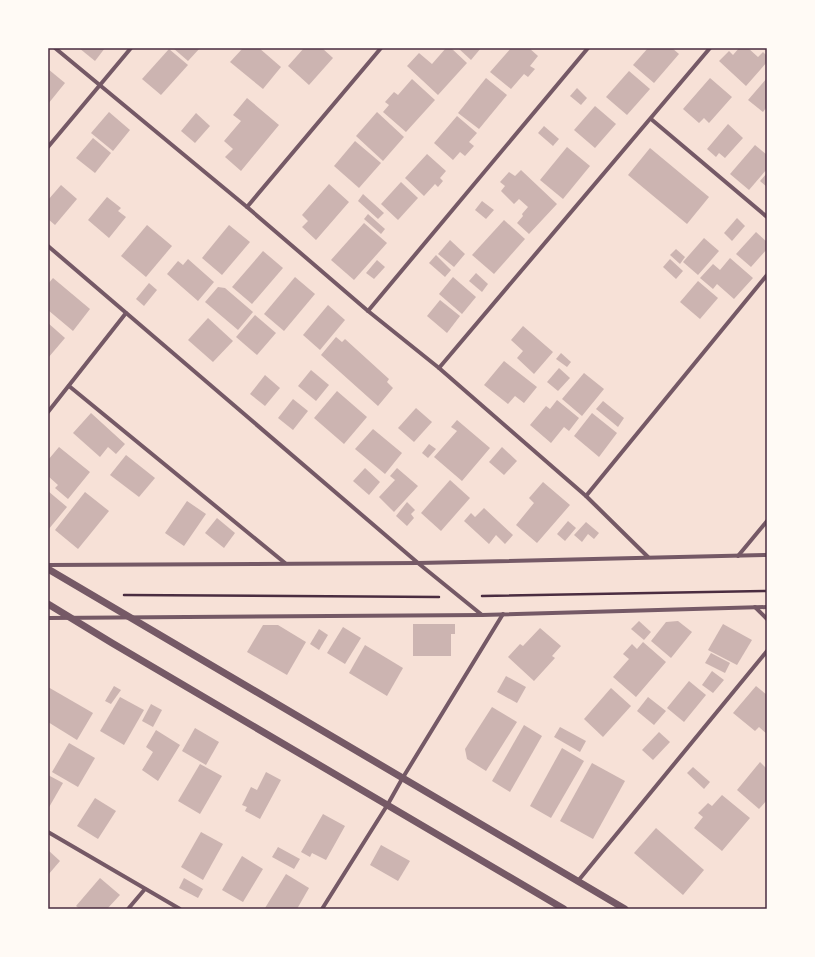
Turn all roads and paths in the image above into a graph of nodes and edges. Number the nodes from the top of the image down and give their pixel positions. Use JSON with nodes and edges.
{"nodes":[{"id":1,"x":55,"y":48,"type":"edge"},
{"id":2,"x":131,"y":48,"type":"edge"},
{"id":3,"x":381,"y":48,"type":"edge"},
{"id":4,"x":588,"y":48,"type":"edge"},
{"id":5,"x":710,"y":48,"type":"edge"},
{"id":6,"x":100,"y":86,"type":"junction"},
{"id":7,"x":651,"y":119,"type":"junction"},
{"id":8,"x":48,"y":147,"type":"edge"},
{"id":9,"x":247,"y":207,"type":"junction"},
{"id":10,"x":767,"y":217,"type":"edge"},
{"id":11,"x":48,"y":246,"type":"edge"},
{"id":12,"x":767,"y":275,"type":"edge"},
{"id":13,"x":368,"y":311,"type":"junction"},
{"id":14,"x":126,"y":313,"type":"junction"},
{"id":15,"x":439,"y":368,"type":"junction"},
{"id":16,"x":69,"y":386,"type":"junction"},
{"id":17,"x":48,"y":412,"type":"edge"},
{"id":18,"x":586,"y":496,"type":"junction"},
{"id":19,"x":767,"y":521,"type":"edge"},
{"id":20,"x":767,"y":555,"type":"edge"},
{"id":21,"x":738,"y":556,"type":"junction"},
{"id":22,"x":648,"y":557,"type":"junction"},
{"id":23,"x":285,"y":563,"type":"junction"},
{"id":24,"x":418,"y":563,"type":"junction"},
{"id":25,"x":48,"y":565,"type":"edge"},
{"id":26,"x":48,"y":569,"type":"edge"},
{"id":27,"x":767,"y":591,"type":"edge"},
{"id":28,"x":119,"y":596,"type":"dead end"},
{"id":29,"x":460,"y":597,"type":"junction"},
{"id":30,"x":48,"y":604,"type":"edge"},
{"id":31,"x":755,"y":607,"type":"junction"},
{"id":32,"x":767,"y":607,"type":"edge"},
{"id":33,"x":503,"y":614,"type":"junction"},
{"id":34,"x":482,"y":615,"type":"junction"},
{"id":35,"x":48,"y":618,"type":"edge"},
{"id":36,"x":73,"y":618,"type":"junction"},
{"id":37,"x":130,"y":618,"type":"junction"},
{"id":38,"x":767,"y":619,"type":"edge"},
{"id":39,"x":767,"y":651,"type":"edge"},
{"id":40,"x":402,"y":779,"type":"junction"},
{"id":41,"x":388,"y":804,"type":"junction"},
{"id":42,"x":48,"y":832,"type":"edge"},
{"id":43,"x":578,"y":881,"type":"junction"},
{"id":44,"x":145,"y":889,"type":"junction"},
{"id":45,"x":128,"y":909,"type":"edge"},
{"id":46,"x":180,"y":909,"type":"edge"},
{"id":47,"x":322,"y":909,"type":"edge"},
{"id":48,"x":564,"y":909,"type":"edge"},
{"id":49,"x":625,"y":909,"type":"edge"}],
"edges":[{"from":1,"to":6,"type":"street"},
{"from":2,"to":6,"type":"street"},
{"from":3,"to":9,"type":"street"},
{"from":4,"to":13,"type":"street"},
{"from":5,"to":7,"type":"street"},
{"from":6,"to":8,"type":"street"},
{"from":6,"to":9,"type":"street"},
{"from":7,"to":10,"type":"street"},
{"from":7,"to":15,"type":"street"},
{"from":9,"to":13,"type":"street"},
{"from":11,"to":14,"type":"street"},
{"from":12,"to":18,"type":"street"},
{"from":13,"to":15,"type":"street"},
{"from":14,"to":16,"type":"street"},
{"from":14,"to":24,"type":"street"},
{"from":15,"to":18,"type":"street"},
{"from":16,"to":17,"type":"street"},
{"from":16,"to":23,"type":"street"},
{"from":18,"to":22,"type":"street"},
{"from":19,"to":21,"type":"street"},
{"from":20,"to":21,"type":"street"},
{"from":21,"to":22,"type":"street"},
{"from":22,"to":24,"type":"street"},
{"from":23,"to":24,"type":"street"},
{"from":23,"to":25,"type":"street"},
{"from":24,"to":29,"type":"street"},
{"from":26,"to":37,"type":"street"},
{"from":27,"to":29,"type":"path"},
{"from":28,"to":29,"type":"path"},
{"from":29,"to":34,"type":"street"},
{"from":30,"to":36,"type":"street"},
{"from":31,"to":32,"type":"street"},
{"from":31,"to":33,"type":"street"},
{"from":31,"to":38,"type":"street"},
{"from":33,"to":34,"type":"street"},
{"from":33,"to":40,"type":"street"},
{"from":34,"to":37,"type":"street"},
{"from":35,"to":36,"type":"street"},
{"from":36,"to":37,"type":"street"},
{"from":36,"to":41,"type":"street"},
{"from":37,"to":40,"type":"street"},
{"from":39,"to":43,"type":"street"},
{"from":40,"to":41,"type":"street"},
{"from":40,"to":43,"type":"street"},
{"from":41,"to":47,"type":"street"},
{"from":41,"to":48,"type":"street"},
{"from":42,"to":44,"type":"street"},
{"from":43,"to":49,"type":"street"},
{"from":44,"to":45,"type":"street"},
{"from":44,"to":46,"type":"street"}]}
